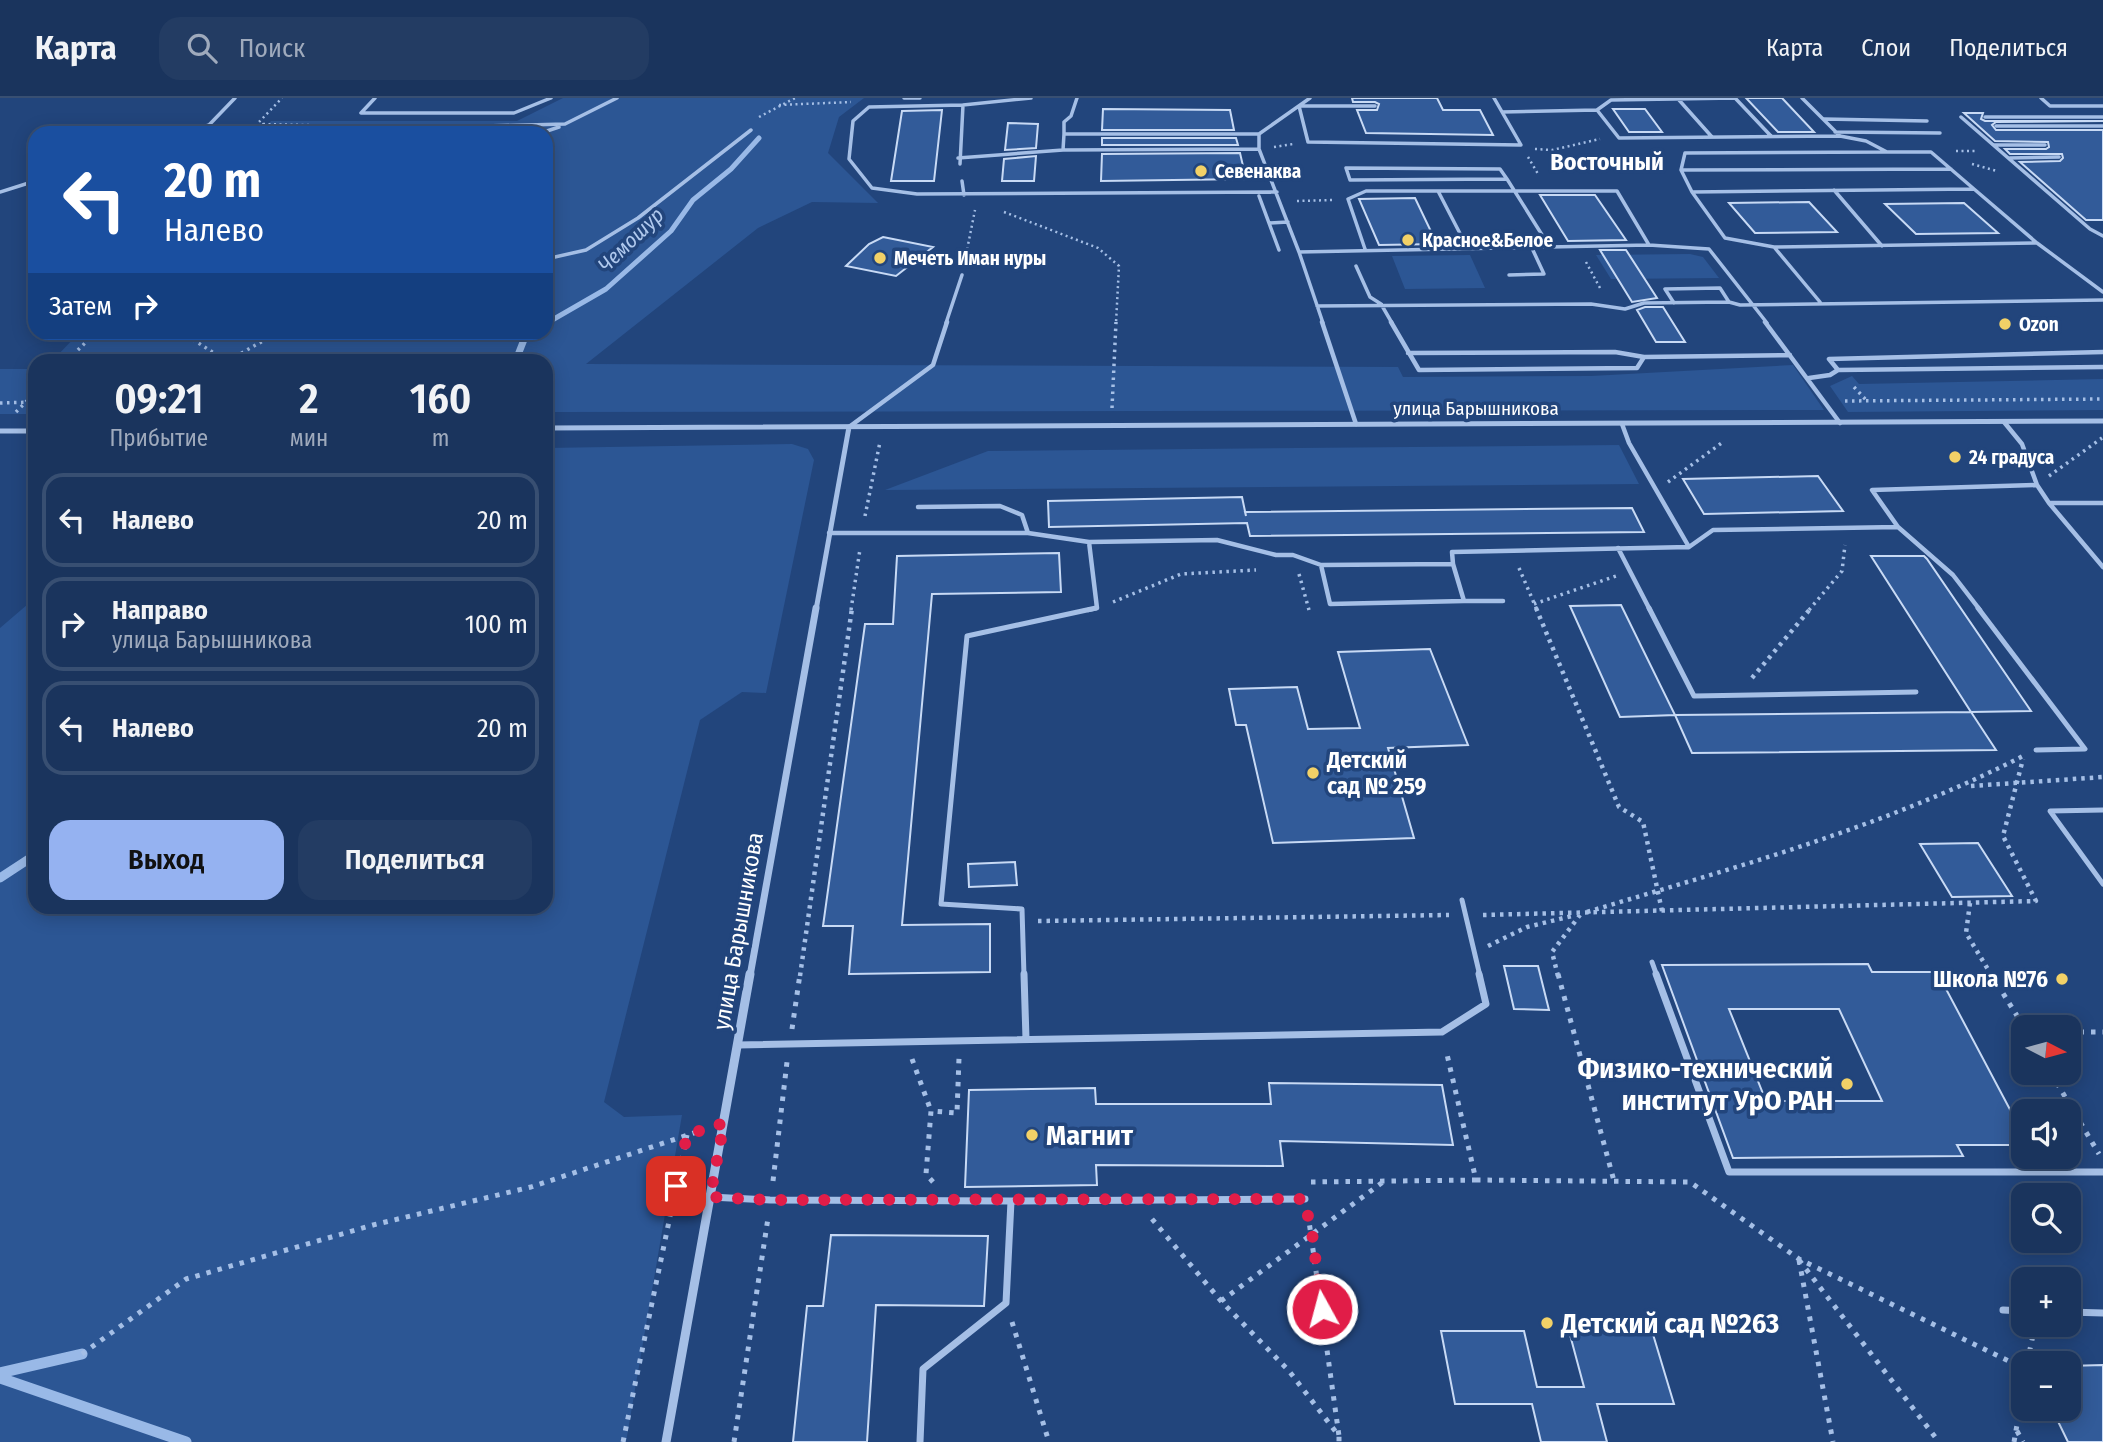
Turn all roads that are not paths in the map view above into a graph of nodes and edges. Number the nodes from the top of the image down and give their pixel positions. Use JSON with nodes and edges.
{"nodes":[{"id":1,"x":236,"y":98,"type":"edge"},
{"id":2,"x":375,"y":98,"type":"edge"},
{"id":3,"x":551,"y":98,"type":"edge"},
{"id":4,"x":617,"y":98,"type":"edge"},
{"id":5,"x":904,"y":98,"type":"edge"},
{"id":6,"x":920,"y":98,"type":"edge"},
{"id":7,"x":1031,"y":98,"type":"edge"},
{"id":8,"x":1077,"y":98,"type":"edge"},
{"id":9,"x":1310,"y":98,"type":"edge"},
{"id":10,"x":1494,"y":98,"type":"edge"},
{"id":11,"x":1735,"y":98,"type":"edge"},
{"id":12,"x":1802,"y":98,"type":"edge"},
{"id":13,"x":2041,"y":98,"type":"edge"},
{"id":14,"x":1679,"y":99,"type":"edge"},
{"id":15,"x":963,"y":105,"type":"junction"},
{"id":16,"x":1299,"y":106,"type":"junction"},
{"id":17,"x":1375,"y":106,"type":"dead end"},
{"id":18,"x":2103,"y":106,"type":"edge"},
{"id":19,"x":1597,"y":110,"type":"junction"},
{"id":20,"x":1502,"y":112,"type":"junction"},
{"id":21,"x":1965,"y":117,"type":"dead end"},
{"id":22,"x":1984,"y":117,"type":"dead end"},
{"id":23,"x":2103,"y":117,"type":"edge"},
{"id":24,"x":1824,"y":119,"type":"junction"},
{"id":25,"x":1927,"y":121,"type":"dead end"},
{"id":26,"x":565,"y":124,"type":"junction"},
{"id":27,"x":206,"y":126,"type":"edge"},
{"id":28,"x":511,"y":126,"type":"edge"},
{"id":29,"x":1996,"y":126,"type":"dead end"},
{"id":30,"x":2103,"y":126,"type":"edge"},
{"id":31,"x":553,"y":128,"type":"edge"},
{"id":32,"x":751,"y":130,"type":"road end"},
{"id":33,"x":1835,"y":132,"type":"junction"},
{"id":34,"x":1940,"y":133,"type":"dead end"},
{"id":35,"x":1064,"y":134,"type":"junction"},
{"id":36,"x":1259,"y":134,"type":"junction"},
{"id":37,"x":1771,"y":136,"type":"junction"},
{"id":38,"x":1840,"y":136,"type":"junction"},
{"id":39,"x":1712,"y":137,"type":"junction"},
{"id":40,"x":1994,"y":145,"type":"junction"},
{"id":41,"x":2045,"y":145,"type":"dead end"},
{"id":42,"x":1259,"y":149,"type":"junction"},
{"id":43,"x":1063,"y":150,"type":"junction"},
{"id":44,"x":1887,"y":152,"type":"junction"},
{"id":45,"x":2059,"y":157,"type":"dead end"},
{"id":46,"x":958,"y":158,"type":"junction"},
{"id":47,"x":2009,"y":158,"type":"junction"},
{"id":48,"x":960,"y":164,"type":"dead end"},
{"id":49,"x":1951,"y":169,"type":"junction"},
{"id":50,"x":1681,"y":170,"type":"junction"},
{"id":51,"x":1507,"y":179,"type":"junction"},
{"id":52,"x":962,"y":181,"type":"dead end"},
{"id":53,"x":28,"y":183,"type":"edge"},
{"id":54,"x":1974,"y":189,"type":"junction"},
{"id":55,"x":1833,"y":190,"type":"junction"},
{"id":56,"x":1438,"y":191,"type":"junction"},
{"id":57,"x":1515,"y":191,"type":"junction"},
{"id":58,"x":0,"y":192,"type":"edge"},
{"id":59,"x":1277,"y":192,"type":"junction"},
{"id":60,"x":1692,"y":192,"type":"junction"},
{"id":61,"x":964,"y":195,"type":"junction"},
{"id":62,"x":1259,"y":196,"type":"dead end"},
{"id":63,"x":1288,"y":222,"type":"junction"},
{"id":64,"x":1269,"y":223,"type":"junction"},
{"id":65,"x":2103,"y":236,"type":"edge"},
{"id":66,"x":2037,"y":243,"type":"junction"},
{"id":67,"x":1648,"y":245,"type":"junction"},
{"id":68,"x":1531,"y":246,"type":"junction"},
{"id":69,"x":1549,"y":246,"type":"junction"},
{"id":70,"x":1882,"y":246,"type":"junction"},
{"id":71,"x":1467,"y":247,"type":"junction"},
{"id":72,"x":1774,"y":247,"type":"junction"},
{"id":73,"x":1365,"y":249,"type":"junction"},
{"id":74,"x":1279,"y":250,"type":"dead end"},
{"id":75,"x":1299,"y":252,"type":"junction"},
{"id":76,"x":553,"y":257,"type":"edge"},
{"id":77,"x":1356,"y":266,"type":"dead end"},
{"id":78,"x":962,"y":275,"type":"road end"},
{"id":79,"x":1509,"y":275,"type":"dead end"},
{"id":80,"x":2103,"y":292,"type":"edge"},
{"id":81,"x":2103,"y":300,"type":"edge"},
{"id":82,"x":1729,"y":302,"type":"junction"},
{"id":83,"x":1674,"y":303,"type":"junction"},
{"id":84,"x":1821,"y":303,"type":"junction"},
{"id":85,"x":1381,"y":304,"type":"junction"},
{"id":86,"x":1751,"y":305,"type":"junction"},
{"id":87,"x":1317,"y":306,"type":"junction"},
{"id":88,"x":2103,"y":352,"type":"edge"},
{"id":89,"x":1408,"y":353,"type":"junction"},
{"id":90,"x":1791,"y":355,"type":"junction"},
{"id":91,"x":1644,"y":357,"type":"junction"},
{"id":92,"x":2103,"y":367,"type":"edge"},
{"id":93,"x":1838,"y":370,"type":"junction"},
{"id":94,"x":1809,"y":378,"type":"junction"},
{"id":95,"x":2103,"y":421,"type":"edge"},
{"id":96,"x":2004,"y":422,"type":"junction"},
{"id":97,"x":1840,"y":423,"type":"junction"},
{"id":98,"x":1356,"y":424,"type":"junction"},
{"id":99,"x":1622,"y":424,"type":"junction"},
{"id":100,"x":849,"y":427,"type":"junction"},
{"id":101,"x":553,"y":428,"type":"edge"},
{"id":102,"x":0,"y":431,"type":"edge"},
{"id":103,"x":28,"y":431,"type":"edge"},
{"id":104,"x":2037,"y":485,"type":"junction"},
{"id":105,"x":2049,"y":503,"type":"junction"},
{"id":106,"x":2103,"y":503,"type":"edge"},
{"id":107,"x":918,"y":507,"type":"dead end"},
{"id":108,"x":1898,"y":527,"type":"junction"},
{"id":109,"x":830,"y":533,"type":"junction"},
{"id":110,"x":1028,"y":533,"type":"junction"},
{"id":111,"x":1089,"y":542,"type":"junction"},
{"id":112,"x":1689,"y":547,"type":"junction"},
{"id":113,"x":1618,"y":548,"type":"junction"},
{"id":114,"x":1452,"y":564,"type":"junction"},
{"id":115,"x":1321,"y":565,"type":"junction"},
{"id":116,"x":2103,"y":567,"type":"edge"},
{"id":117,"x":1464,"y":601,"type":"junction"},
{"id":118,"x":1503,"y":601,"type":"dead end"},
{"id":119,"x":1916,"y":692,"type":"dead end"},
{"id":120,"x":2036,"y":750,"type":"dead end"},
{"id":121,"x":2103,"y":810,"type":"edge"},
{"id":122,"x":2103,"y":884,"type":"edge"},
{"id":123,"x":1462,"y":900,"type":"dead end"},
{"id":124,"x":1652,"y":962,"type":"dead end"},
{"id":125,"x":1026,"y":1039,"type":"junction"},
{"id":126,"x":738,"y":1045,"type":"junction"},
{"id":127,"x":2103,"y":1172,"type":"edge"},
{"id":128,"x":710,"y":1197,"type":"junction"},
{"id":129,"x":1304,"y":1199,"type":"road end"},
{"id":130,"x":1011,"y":1201,"type":"junction"},
{"id":131,"x":2003,"y":1310,"type":"dead end"},
{"id":132,"x":2011,"y":1310,"type":"edge"},
{"id":133,"x":2081,"y":1312,"type":"edge"},
{"id":134,"x":2103,"y":1313,"type":"edge"},
{"id":135,"x":666,"y":1442,"type":"edge"},
{"id":136,"x":920,"y":1442,"type":"edge"}],
"edges":[{"from":1,"to":27,"type":"lane"},
{"from":2,"to":3,"type":"lane"},
{"from":4,"to":26,"type":"lane"},
{"from":5,"to":6,"type":"lane"},
{"from":7,"to":15,"type":"lane"},
{"from":8,"to":35,"type":"lane"},
{"from":9,"to":16,"type":"lane"},
{"from":10,"to":20,"type":"lane"},
{"from":11,"to":14,"type":"lane"},
{"from":11,"to":37,"type":"lane"},
{"from":12,"to":24,"type":"lane"},
{"from":13,"to":18,"type":"lane"},
{"from":14,"to":19,"type":"lane"},
{"from":14,"to":39,"type":"lane"},
{"from":15,"to":46,"type":"lane"},
{"from":15,"to":61,"type":"lane"},
{"from":16,"to":17,"type":"lane"},
{"from":16,"to":20,"type":"lane"},
{"from":16,"to":36,"type":"lane"},
{"from":19,"to":20,"type":"lane"},
{"from":19,"to":39,"type":"lane"},
{"from":21,"to":40,"type":"lane"},
{"from":22,"to":23,"type":"lane"},
{"from":24,"to":25,"type":"lane"},
{"from":24,"to":33,"type":"lane"},
{"from":26,"to":28,"type":"lane"},
{"from":26,"to":31,"type":"lane"},
{"from":29,"to":30,"type":"lane"},
{"from":32,"to":76,"type":"lane"},
{"from":33,"to":34,"type":"lane"},
{"from":33,"to":38,"type":"lane"},
{"from":35,"to":36,"type":"lane"},
{"from":35,"to":43,"type":"lane"},
{"from":36,"to":42,"type":"lane"},
{"from":37,"to":38,"type":"lane"},
{"from":37,"to":39,"type":"lane"},
{"from":38,"to":44,"type":"lane"},
{"from":40,"to":41,"type":"lane"},
{"from":40,"to":47,"type":"lane"},
{"from":42,"to":43,"type":"lane"},
{"from":42,"to":59,"type":"lane"},
{"from":43,"to":46,"type":"lane"},
{"from":44,"to":49,"type":"lane"},
{"from":44,"to":50,"type":"lane"},
{"from":45,"to":47,"type":"lane"},
{"from":46,"to":48,"type":"lane"},
{"from":47,"to":65,"type":"lane"},
{"from":49,"to":50,"type":"lane"},
{"from":49,"to":54,"type":"lane"},
{"from":50,"to":60,"type":"lane"},
{"from":51,"to":51,"type":"lane"},
{"from":51,"to":57,"type":"lane"},
{"from":52,"to":61,"type":"lane"},
{"from":53,"to":58,"type":"lane"},
{"from":54,"to":55,"type":"lane"},
{"from":54,"to":66,"type":"lane"},
{"from":55,"to":60,"type":"lane"},
{"from":55,"to":70,"type":"lane"},
{"from":56,"to":57,"type":"lane"},
{"from":56,"to":71,"type":"lane"},
{"from":56,"to":73,"type":"lane"},
{"from":57,"to":67,"type":"lane"},
{"from":57,"to":69,"type":"lane"},
{"from":59,"to":61,"type":"lane"},
{"from":59,"to":63,"type":"lane"},
{"from":60,"to":72,"type":"lane"},
{"from":62,"to":64,"type":"lane"},
{"from":63,"to":64,"type":"lane"},
{"from":63,"to":75,"type":"lane"},
{"from":64,"to":74,"type":"lane"},
{"from":66,"to":70,"type":"lane"},
{"from":66,"to":80,"type":"lane"},
{"from":67,"to":69,"type":"lane"},
{"from":67,"to":86,"type":"lane"},
{"from":68,"to":69,"type":"lane"},
{"from":68,"to":71,"type":"lane"},
{"from":68,"to":79,"type":"lane"},
{"from":70,"to":72,"type":"lane"},
{"from":71,"to":73,"type":"lane"},
{"from":72,"to":84,"type":"lane"},
{"from":73,"to":75,"type":"lane"},
{"from":75,"to":87,"type":"lane"},
{"from":77,"to":85,"type":"lane"},
{"from":78,"to":100,"type":"lane"},
{"from":81,"to":84,"type":"lane"},
{"from":82,"to":83,"type":"lane"},
{"from":82,"to":83,"type":"lane"},
{"from":82,"to":86,"type":"lane"},
{"from":83,"to":85,"type":"lane"},
{"from":84,"to":86,"type":"lane"},
{"from":85,"to":87,"type":"lane"},
{"from":85,"to":89,"type":"lane"},
{"from":86,"to":90,"type":"lane"},
{"from":87,"to":98,"type":"lane"},
{"from":88,"to":93,"type":"lane"},
{"from":89,"to":91,"type":"lane"},
{"from":89,"to":91,"type":"lane"},
{"from":90,"to":91,"type":"lane"},
{"from":90,"to":94,"type":"lane"},
{"from":92,"to":93,"type":"lane"},
{"from":93,"to":94,"type":"lane"},
{"from":94,"to":97,"type":"lane"},
{"from":95,"to":96,"type":"street","name":"улица Барышникова"},
{"from":96,"to":97,"type":"street","name":"улица Барышникова"},
{"from":96,"to":104,"type":"lane"},
{"from":97,"to":99,"type":"street","name":"улица Барышникова"},
{"from":98,"to":99,"type":"street","name":"улица Барышникова"},
{"from":98,"to":100,"type":"street","name":"улица Барышникова"},
{"from":99,"to":112,"type":"lane"},
{"from":100,"to":101,"type":"street","name":"улица Барышникова"},
{"from":100,"to":109,"type":"street","name":"улица Барышникова"},
{"from":102,"to":103,"type":"street"},
{"from":104,"to":105,"type":"lane"},
{"from":104,"to":108,"type":"lane"},
{"from":105,"to":106,"type":"lane"},
{"from":105,"to":116,"type":"lane"},
{"from":107,"to":110,"type":"lane"},
{"from":108,"to":112,"type":"lane"},
{"from":108,"to":120,"type":"lane"},
{"from":109,"to":110,"type":"lane"},
{"from":109,"to":126,"type":"street","name":"улица Барышникова"},
{"from":110,"to":111,"type":"lane"},
{"from":111,"to":115,"type":"lane"},
{"from":111,"to":125,"type":"lane"},
{"from":112,"to":113,"type":"lane"},
{"from":113,"to":114,"type":"lane"},
{"from":113,"to":119,"type":"lane"},
{"from":114,"to":115,"type":"lane"},
{"from":114,"to":117,"type":"lane"},
{"from":115,"to":117,"type":"lane"},
{"from":117,"to":118,"type":"lane"},
{"from":121,"to":122,"type":"lane"},
{"from":123,"to":125,"type":"lane"},
{"from":124,"to":127,"type":"lane"},
{"from":125,"to":126,"type":"lane"},
{"from":126,"to":128,"type":"street","name":"улица Барышникова"},
{"from":128,"to":130,"type":"lane"},
{"from":128,"to":135,"type":"street","name":"улица Барышникова"},
{"from":129,"to":130,"type":"lane"},
{"from":130,"to":136,"type":"lane"},
{"from":131,"to":132,"type":"lane"},
{"from":133,"to":134,"type":"lane"}]}
